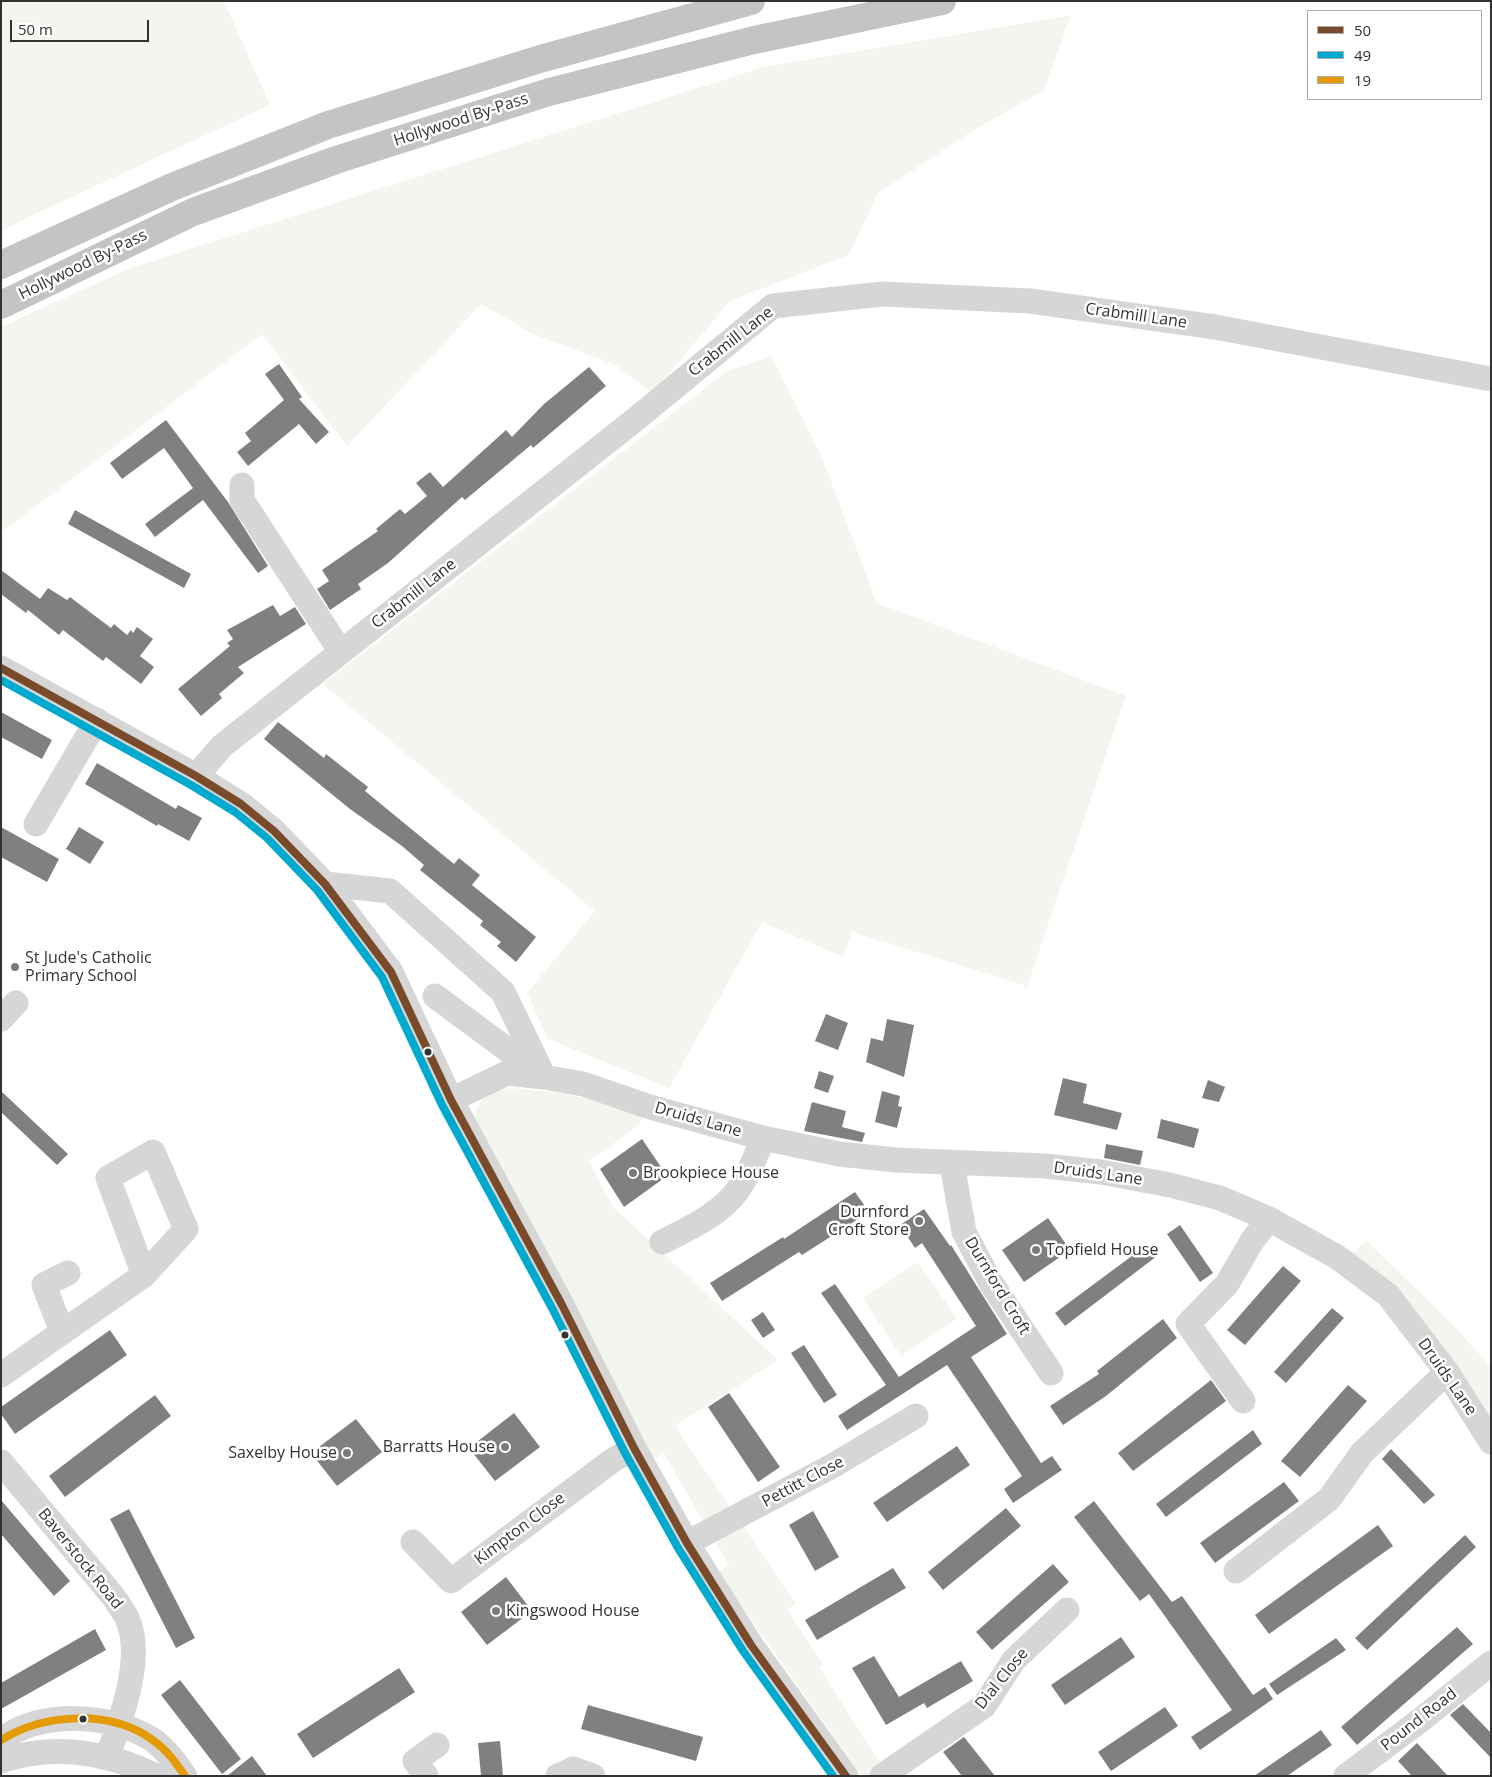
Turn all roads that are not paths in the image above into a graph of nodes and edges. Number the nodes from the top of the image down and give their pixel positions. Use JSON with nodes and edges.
{"nodes":[{"id":1,"x":751,"y":1,"type":"edge"},
{"id":2,"x":942,"y":1,"type":"edge"},
{"id":3,"x":1,"y":265,"type":"edge"},
{"id":4,"x":1,"y":305,"type":"edge"},
{"id":5,"x":1491,"y":379,"type":"edge"},
{"id":6,"x":242,"y":485,"type":"dead end"},
{"id":7,"x":340,"y":652,"type":"junction"},
{"id":8,"x":1,"y":668,"type":"edge"},
{"id":9,"x":97,"y":720,"type":"junction"},
{"id":10,"x":196,"y":776,"type":"junction"},
{"id":11,"x":36,"y":824,"type":"dead end"},
{"id":12,"x":324,"y":884,"type":"junction"},
{"id":13,"x":435,"y":996,"type":"dead end"},
{"id":14,"x":544,"y":1077,"type":"junction"},
{"id":15,"x":451,"y":1100,"type":"junction"},
{"id":16,"x":763,"y":1138,"type":"junction"},
{"id":17,"x":952,"y":1164,"type":"junction"},
{"id":18,"x":1269,"y":1219,"type":"junction"},
{"id":19,"x":662,"y":1242,"type":"dead end"},
{"id":20,"x":68,"y":1273,"type":"dead end"},
{"id":21,"x":144,"y":1275,"type":"dead end"},
{"id":22,"x":62,"y":1332,"type":"junction"},
{"id":23,"x":1447,"y":1372,"type":"junction"},
{"id":24,"x":1051,"y":1373,"type":"dead end"},
{"id":25,"x":1,"y":1375,"type":"edge"},
{"id":26,"x":1243,"y":1401,"type":"dead end"},
{"id":27,"x":916,"y":1416,"type":"dead end"},
{"id":28,"x":1491,"y":1442,"type":"edge"},
{"id":29,"x":634,"y":1448,"type":"junction"},
{"id":30,"x":1,"y":1462,"type":"edge"},
{"id":31,"x":414,"y":1542,"type":"dead end"},
{"id":32,"x":687,"y":1543,"type":"junction"},
{"id":33,"x":1236,"y":1572,"type":"dead end"},
{"id":34,"x":1067,"y":1610,"type":"dead end"},
{"id":35,"x":1491,"y":1663,"type":"edge"},
{"id":36,"x":119,"y":1724,"type":"junction"},
{"id":37,"x":1,"y":1740,"type":"edge"},
{"id":38,"x":437,"y":1745,"type":"dead end"},
{"id":39,"x":107,"y":1758,"type":"junction"},
{"id":40,"x":1,"y":1761,"type":"edge"},
{"id":41,"x":156,"y":1776,"type":"edge"},
{"id":42,"x":186,"y":1776,"type":"edge"},
{"id":43,"x":426,"y":1776,"type":"edge"},
{"id":44,"x":558,"y":1776,"type":"edge"},
{"id":45,"x":593,"y":1776,"type":"edge"},
{"id":46,"x":846,"y":1776,"type":"edge"},
{"id":47,"x":882,"y":1776,"type":"edge"},
{"id":48,"x":1346,"y":1776,"type":"edge"}],
"edges":[{"from":1,"to":3,"type":"highway","name":"Hollywood By-Pass"},
{"from":2,"to":4,"type":"highway","name":"Hollywood By-Pass"},
{"from":5,"to":7,"type":"street","name":"Crabmill Lane"},
{"from":6,"to":7,"type":"street"},
{"from":7,"to":10,"type":"street","name":"Crabmill Lane"},
{"from":8,"to":9,"type":"street"},
{"from":9,"to":10,"type":"street"},
{"from":9,"to":11,"type":"street"},
{"from":10,"to":12,"type":"street"},
{"from":12,"to":14,"type":"street"},
{"from":12,"to":15,"type":"street"},
{"from":13,"to":14,"type":"street"},
{"from":14,"to":15,"type":"street","name":"Druids Lane"},
{"from":14,"to":16,"type":"street","name":"Druids Lane"},
{"from":15,"to":29,"type":"street"},
{"from":16,"to":17,"type":"street","name":"Druids Lane"},
{"from":16,"to":19,"type":"street"},
{"from":17,"to":18,"type":"street","name":"Druids Lane"},
{"from":17,"to":24,"type":"street","name":"Durnford Croft"},
{"from":18,"to":23,"type":"street","name":"Druids Lane"},
{"from":18,"to":26,"type":"street"},
{"from":20,"to":22,"type":"street"},
{"from":21,"to":22,"type":"street"},
{"from":22,"to":25,"type":"street"},
{"from":23,"to":28,"type":"street","name":"Druids Lane"},
{"from":23,"to":33,"type":"street"},
{"from":27,"to":32,"type":"street","name":"Pettitt Close"},
{"from":29,"to":31,"type":"street","name":"Kimpton Close"},
{"from":29,"to":32,"type":"street"},
{"from":30,"to":36,"type":"street","name":"Baverstock Road"},
{"from":32,"to":46,"type":"street"},
{"from":34,"to":47,"type":"street","name":"Dial Close"},
{"from":35,"to":48,"type":"street","name":"Pound Road"},
{"from":36,"to":37,"type":"street"},
{"from":36,"to":39,"type":"street","name":"Baverstock Road"},
{"from":36,"to":42,"type":"street"},
{"from":38,"to":43,"type":"street"},
{"from":39,"to":40,"type":"street"},
{"from":39,"to":41,"type":"street"},
{"from":44,"to":45,"type":"street"}]}
